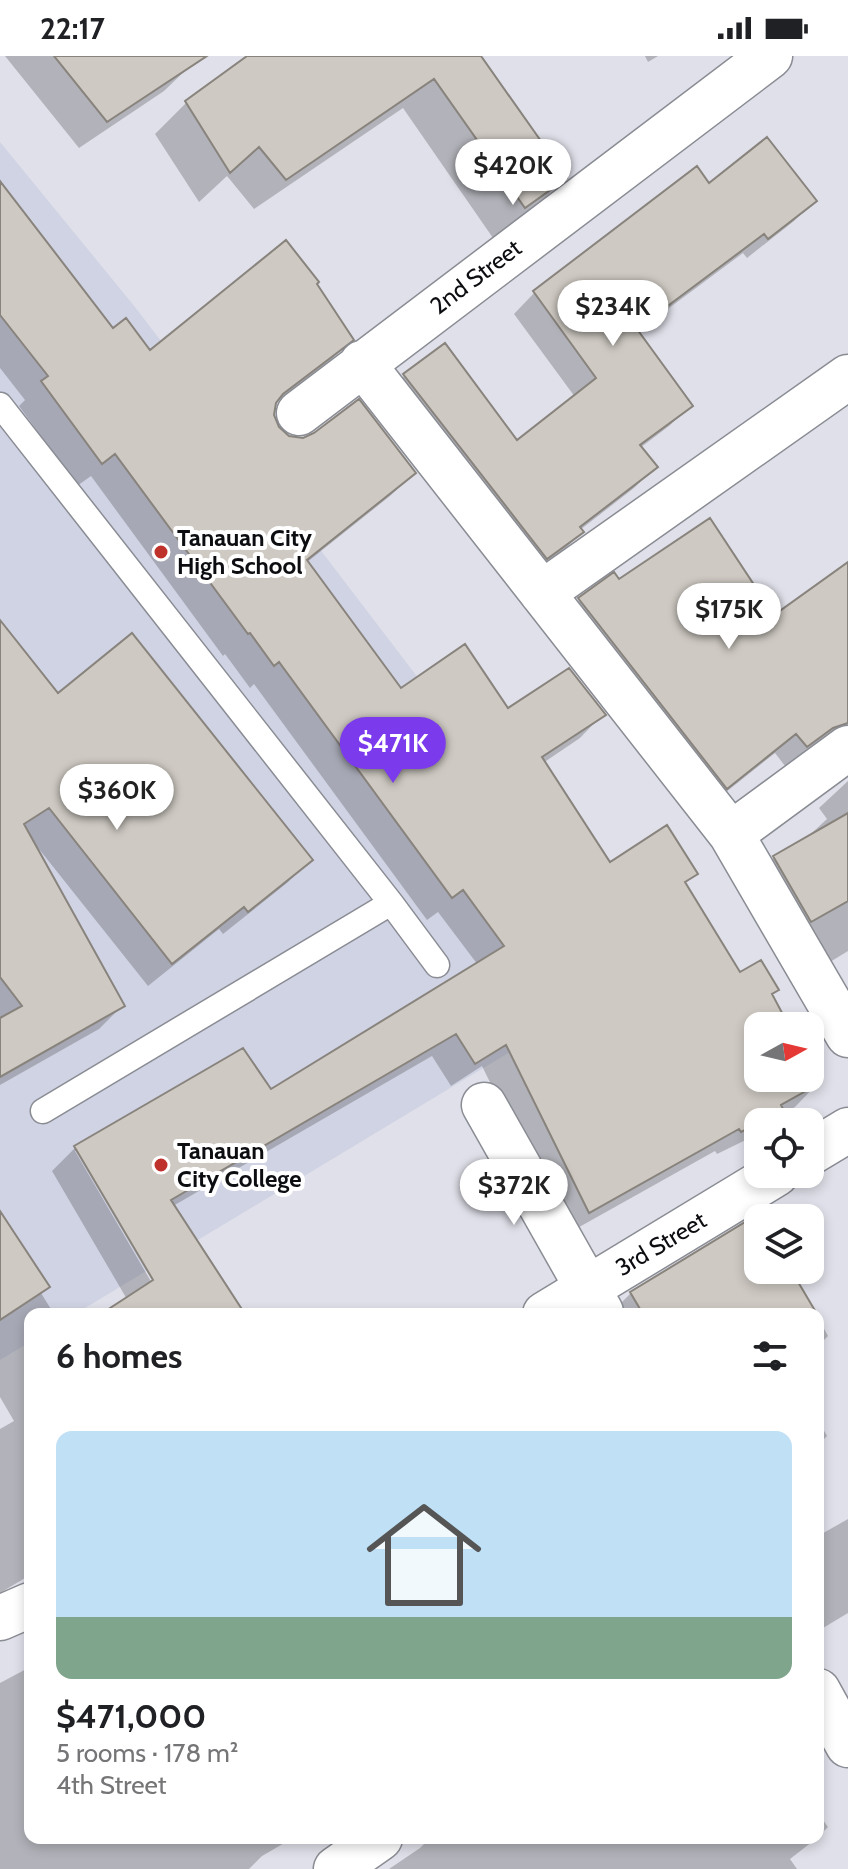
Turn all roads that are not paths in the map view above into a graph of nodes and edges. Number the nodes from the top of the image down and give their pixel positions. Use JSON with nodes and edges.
{"nodes":[{"id":1,"x":770,"y":56,"type":"edge"},
{"id":2,"x":362,"y":363,"type":"junction"},
{"id":3,"x":848,"y":377,"type":"edge"},
{"id":4,"x":0,"y":405,"type":"edge"},
{"id":5,"x":299,"y":413,"type":"dead end"},
{"id":6,"x":542,"y":593,"type":"junction"},
{"id":7,"x":848,"y":748,"type":"edge"},
{"id":8,"x":731,"y":834,"type":"junction"},
{"id":9,"x":391,"y":903,"type":"junction"},
{"id":10,"x":437,"y":965,"type":"dead end"},
{"id":11,"x":848,"y":1035,"type":"edge"},
{"id":12,"x":484,"y":1105,"type":"dead end"},
{"id":13,"x":43,"y":1111,"type":"dead end"},
{"id":14,"x":848,"y":1130,"type":"edge"},
{"id":15,"x":824,"y":1145,"type":"edge"},
{"id":16,"x":756,"y":1188,"type":"edge"},
{"id":17,"x":595,"y":1302,"type":"edge"},
{"id":18,"x":570,"y":1308,"type":"edge"},
{"id":19,"x":24,"y":1608,"type":"edge"},
{"id":20,"x":0,"y":1618,"type":"edge"},
{"id":21,"x":824,"y":1702,"type":"edge"},
{"id":22,"x":848,"y":1745,"type":"edge"},
{"id":23,"x":371,"y":1844,"type":"edge"},
{"id":24,"x":336,"y":1869,"type":"edge"}],
"edges":[{"from":1,"to":2,"type":"street","name":"2nd Street"},
{"from":2,"to":5,"type":"street","name":"2nd Street"},
{"from":2,"to":6,"type":"street"},
{"from":3,"to":6,"type":"street"},
{"from":4,"to":9,"type":"lane"},
{"from":6,"to":8,"type":"street"},
{"from":7,"to":8,"type":"street"},
{"from":8,"to":11,"type":"street"},
{"from":9,"to":10,"type":"lane"},
{"from":9,"to":13,"type":"lane"},
{"from":12,"to":17,"type":"street"},
{"from":14,"to":15,"type":"street"},
{"from":16,"to":17,"type":"street","name":"3rd Street"},
{"from":17,"to":18,"type":"street","name":"3rd Street"},
{"from":19,"to":20,"type":"street"},
{"from":21,"to":22,"type":"street"},
{"from":23,"to":24,"type":"street"}]}
